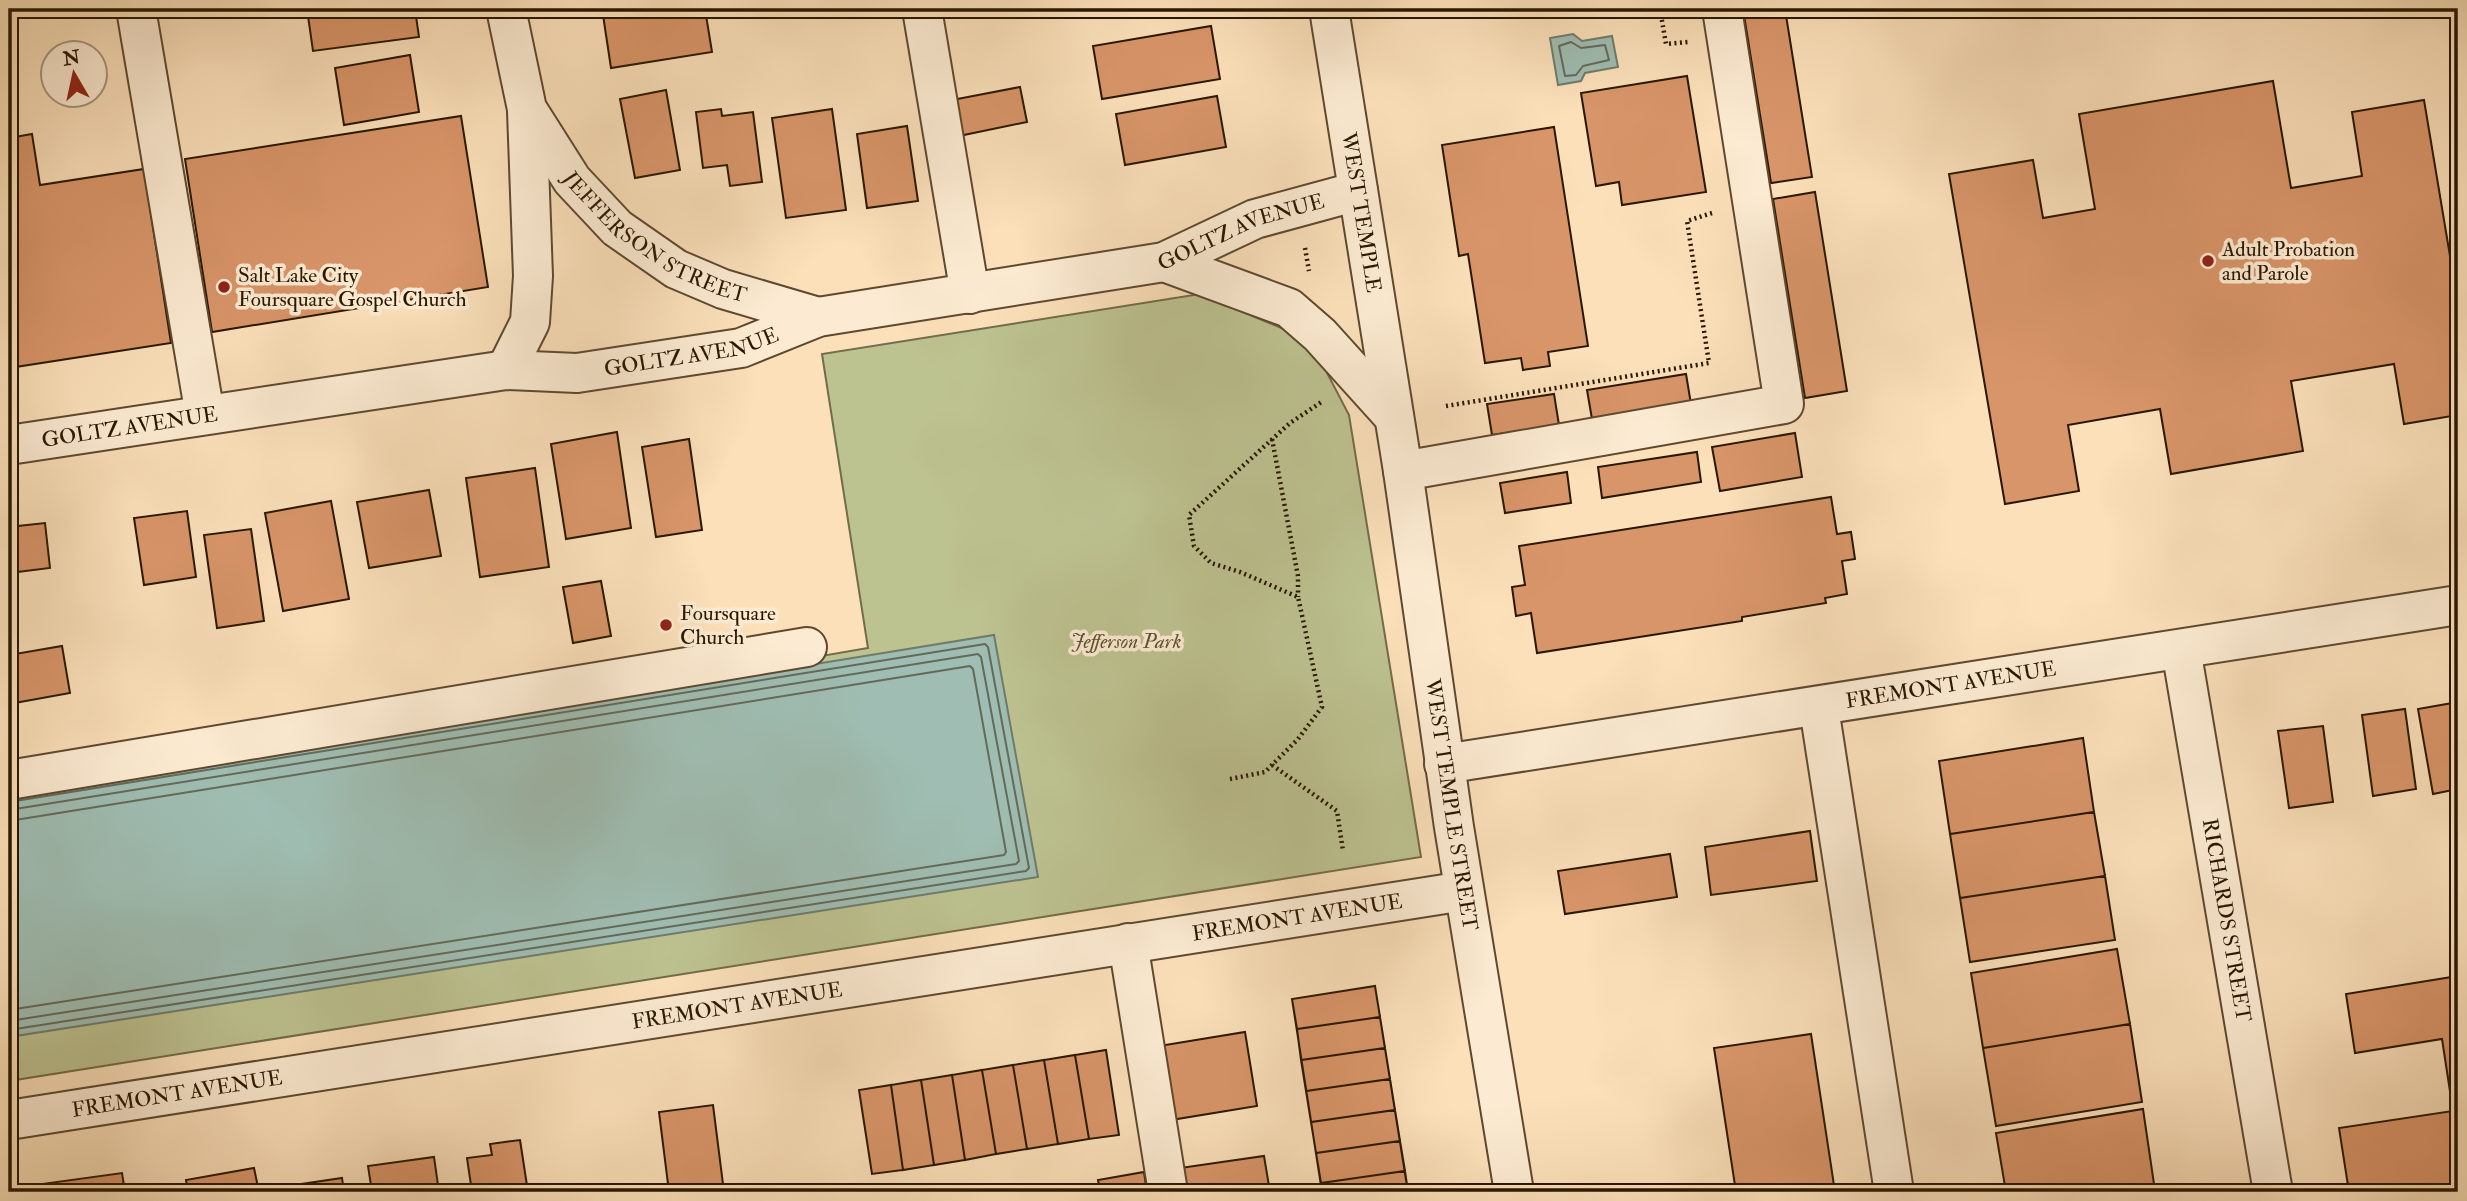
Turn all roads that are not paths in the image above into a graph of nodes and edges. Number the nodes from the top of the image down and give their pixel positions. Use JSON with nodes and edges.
{"nodes":[{"id":1,"x":136,"y":9,"type":"edge"},
{"id":2,"x":506,"y":9,"type":"edge"},
{"id":3,"x":922,"y":9,"type":"edge"},
{"id":4,"x":1329,"y":9,"type":"edge"},
{"id":5,"x":1722,"y":9,"type":"edge"},
{"id":6,"x":527,"y":109,"type":"junction"},
{"id":7,"x":1358,"y":191,"type":"junction"},
{"id":8,"x":1164,"y":261,"type":"junction"},
{"id":9,"x":970,"y":294,"type":"junction"},
{"id":10,"x":818,"y":317,"type":"junction"},
{"id":11,"x":506,"y":370,"type":"junction"},
{"id":12,"x":205,"y":415,"type":"junction"},
{"id":13,"x":1394,"y":418,"type":"junction"},
{"id":14,"x":9,"y":445,"type":"edge"},
{"id":15,"x":1403,"y":471,"type":"junction"},
{"id":16,"x":2458,"y":605,"type":"edge"},
{"id":17,"x":807,"y":647,"type":"dead end"},
{"id":18,"x":2181,"y":649,"type":"junction"},
{"id":19,"x":1819,"y":708,"type":"junction"},
{"id":20,"x":1444,"y":764,"type":"junction"},
{"id":21,"x":9,"y":780,"type":"edge"},
{"id":22,"x":1464,"y":891,"type":"junction"},
{"id":23,"x":1128,"y":943,"type":"junction"},
{"id":24,"x":9,"y":1120,"type":"edge"},
{"id":25,"x":1168,"y":1192,"type":"edge"},
{"id":26,"x":1514,"y":1192,"type":"edge"},
{"id":27,"x":1894,"y":1192,"type":"edge"},
{"id":28,"x":2273,"y":1192,"type":"edge"}],
"edges":[{"from":1,"to":12,"type":"street"},
{"from":2,"to":6,"type":"street","name":"JEFFERSON STREET"},
{"from":3,"to":9,"type":"street"},
{"from":4,"to":7,"type":"street","name":"WEST TEMPLE"},
{"from":5,"to":15,"type":"street"},
{"from":6,"to":10,"type":"street","name":"JEFFERSON STREET"},
{"from":6,"to":11,"type":"street","name":"JEFFERSON STREET"},
{"from":7,"to":8,"type":"street","name":"GOLTZ AVENUE"},
{"from":7,"to":13,"type":"street","name":"WEST TEMPLE"},
{"from":8,"to":9,"type":"street","name":"GOLTZ AVENUE"},
{"from":8,"to":13,"type":"street"},
{"from":9,"to":10,"type":"street","name":"GOLTZ AVENUE"},
{"from":10,"to":11,"type":"street","name":"GOLTZ AVENUE"},
{"from":11,"to":12,"type":"street","name":"GOLTZ AVENUE"},
{"from":12,"to":14,"type":"street","name":"GOLTZ AVENUE"},
{"from":13,"to":15,"type":"street","name":"WEST TEMPLE STREET"},
{"from":15,"to":20,"type":"street","name":"WEST TEMPLE STREET"},
{"from":16,"to":18,"type":"street","name":"FREMONT AVENUE"},
{"from":17,"to":21,"type":"street"},
{"from":18,"to":19,"type":"street","name":"FREMONT AVENUE"},
{"from":18,"to":28,"type":"street","name":"RICHARDS STREET"},
{"from":19,"to":20,"type":"street","name":"FREMONT AVENUE"},
{"from":19,"to":27,"type":"street"},
{"from":20,"to":22,"type":"street","name":"WEST TEMPLE STREET"},
{"from":22,"to":23,"type":"street","name":"FREMONT AVENUE"},
{"from":22,"to":26,"type":"street","name":"WEST TEMPLE STREET"},
{"from":23,"to":24,"type":"street","name":"FREMONT AVENUE"},
{"from":23,"to":25,"type":"street"}]}
